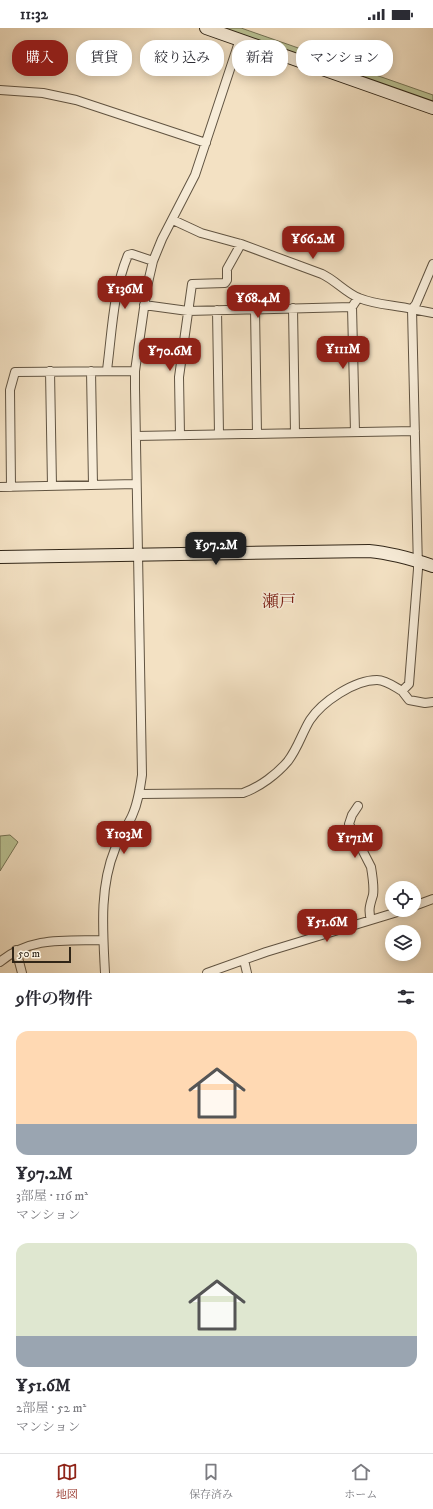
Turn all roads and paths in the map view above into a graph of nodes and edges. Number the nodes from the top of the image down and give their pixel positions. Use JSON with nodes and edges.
{"nodes":[{"id":1,"x":206,"y":28,"type":"edge"},
{"id":2,"x":240,"y":39,"type":"junction"},
{"id":3,"x":0,"y":90,"type":"edge"},
{"id":4,"x":433,"y":108,"type":"edge"},
{"id":5,"x":206,"y":143,"type":"junction"},
{"id":6,"x":173,"y":220,"type":"junction"},
{"id":7,"x":241,"y":244,"type":"junction"},
{"id":8,"x":153,"y":261,"type":"junction"},
{"id":9,"x":433,"y":264,"type":"edge"},
{"id":10,"x":358,"y":298,"type":"junction"},
{"id":11,"x":144,"y":305,"type":"junction"},
{"id":12,"x":352,"y":307,"type":"junction"},
{"id":13,"x":293,"y":308,"type":"junction"},
{"id":14,"x":255,"y":309,"type":"junction"},
{"id":15,"x":412,"y":309,"type":"junction"},
{"id":16,"x":217,"y":310,"type":"junction"},
{"id":17,"x":188,"y":311,"type":"junction"},
{"id":18,"x":433,"y":313,"type":"edge"},
{"id":19,"x":107,"y":370,"type":"junction"},
{"id":20,"x":50,"y":371,"type":"junction"},
{"id":21,"x":91,"y":371,"type":"junction"},
{"id":22,"x":135,"y":371,"type":"junction"},
{"id":23,"x":415,"y":431,"type":"junction"},
{"id":24,"x":354,"y":432,"type":"junction"},
{"id":25,"x":295,"y":433,"type":"junction"},
{"id":26,"x":220,"y":434,"type":"junction"},
{"id":27,"x":257,"y":434,"type":"junction"},
{"id":28,"x":180,"y":435,"type":"junction"},
{"id":29,"x":136,"y":436,"type":"junction"},
{"id":30,"x":136,"y":484,"type":"junction"},
{"id":31,"x":93,"y":485,"type":"junction"},
{"id":32,"x":52,"y":486,"type":"junction"},
{"id":33,"x":0,"y":487,"type":"edge"},
{"id":34,"x":11,"y":487,"type":"junction"},
{"id":35,"x":138,"y":555,"type":"junction"},
{"id":36,"x":0,"y":557,"type":"edge"},
{"id":37,"x":417,"y":560,"type":"junction"},
{"id":38,"x":433,"y":566,"type":"edge"},
{"id":39,"x":402,"y":691,"type":"junction"},
{"id":40,"x":433,"y":702,"type":"edge"},
{"id":41,"x":140,"y":794,"type":"junction"},
{"id":42,"x":358,"y":806,"type":"dead end"},
{"id":43,"x":433,"y":899,"type":"edge"},
{"id":44,"x":421,"y":903,"type":"edge"},
{"id":45,"x":385,"y":916,"type":"edge"},
{"id":46,"x":371,"y":920,"type":"junction"},
{"id":47,"x":103,"y":940,"type":"junction"},
{"id":48,"x":16,"y":950,"type":"junction"},
{"id":49,"x":244,"y":960,"type":"junction"},
{"id":50,"x":0,"y":962,"type":"edge"},
{"id":51,"x":22,"y":973,"type":"edge"},
{"id":52,"x":106,"y":973,"type":"edge"},
{"id":53,"x":207,"y":973,"type":"edge"},
{"id":54,"x":247,"y":973,"type":"edge"}],
"edges":[{"from":1,"to":2,"type":"street"},
{"from":2,"to":4,"type":"street"},
{"from":2,"to":5,"type":"street"},
{"from":3,"to":5,"type":"street"},
{"from":5,"to":6,"type":"street"},
{"from":6,"to":7,"type":"street"},
{"from":6,"to":8,"type":"street"},
{"from":7,"to":10,"type":"street"},
{"from":7,"to":17,"type":"street"},
{"from":8,"to":11,"type":"street"},
{"from":8,"to":19,"type":"street"},
{"from":9,"to":15,"type":"street"},
{"from":10,"to":12,"type":"street"},
{"from":10,"to":15,"type":"street"},
{"from":11,"to":17,"type":"street"},
{"from":11,"to":22,"type":"street"},
{"from":12,"to":13,"type":"street"},
{"from":12,"to":24,"type":"street"},
{"from":13,"to":14,"type":"street"},
{"from":13,"to":25,"type":"street"},
{"from":14,"to":16,"type":"street"},
{"from":14,"to":27,"type":"street"},
{"from":15,"to":18,"type":"street"},
{"from":15,"to":23,"type":"street"},
{"from":16,"to":17,"type":"street"},
{"from":16,"to":26,"type":"street"},
{"from":17,"to":28,"type":"street"},
{"from":19,"to":21,"type":"street"},
{"from":19,"to":22,"type":"street"},
{"from":20,"to":21,"type":"street"},
{"from":20,"to":32,"type":"street"},
{"from":20,"to":34,"type":"street"},
{"from":21,"to":31,"type":"street"},
{"from":22,"to":29,"type":"street"},
{"from":23,"to":24,"type":"street"},
{"from":23,"to":37,"type":"street"},
{"from":24,"to":25,"type":"street"},
{"from":25,"to":27,"type":"street"},
{"from":26,"to":27,"type":"street"},
{"from":26,"to":28,"type":"street"},
{"from":28,"to":29,"type":"street"},
{"from":29,"to":30,"type":"street"},
{"from":30,"to":31,"type":"street"},
{"from":30,"to":35,"type":"street"},
{"from":31,"to":32,"type":"street"},
{"from":32,"to":34,"type":"street"},
{"from":33,"to":34,"type":"street"},
{"from":35,"to":36,"type":"street"},
{"from":35,"to":37,"type":"street"},
{"from":35,"to":41,"type":"street"},
{"from":37,"to":38,"type":"street"},
{"from":37,"to":39,"type":"street"},
{"from":39,"to":40,"type":"street"},
{"from":39,"to":41,"type":"street"},
{"from":41,"to":47,"type":"street"},
{"from":42,"to":46,"type":"street"},
{"from":43,"to":44,"type":"street"},
{"from":45,"to":46,"type":"street"},
{"from":46,"to":49,"type":"street"},
{"from":47,"to":48,"type":"street"},
{"from":47,"to":52,"type":"street"},
{"from":48,"to":50,"type":"street"},
{"from":48,"to":51,"type":"street"},
{"from":49,"to":53,"type":"street"},
{"from":49,"to":54,"type":"street"}]}
